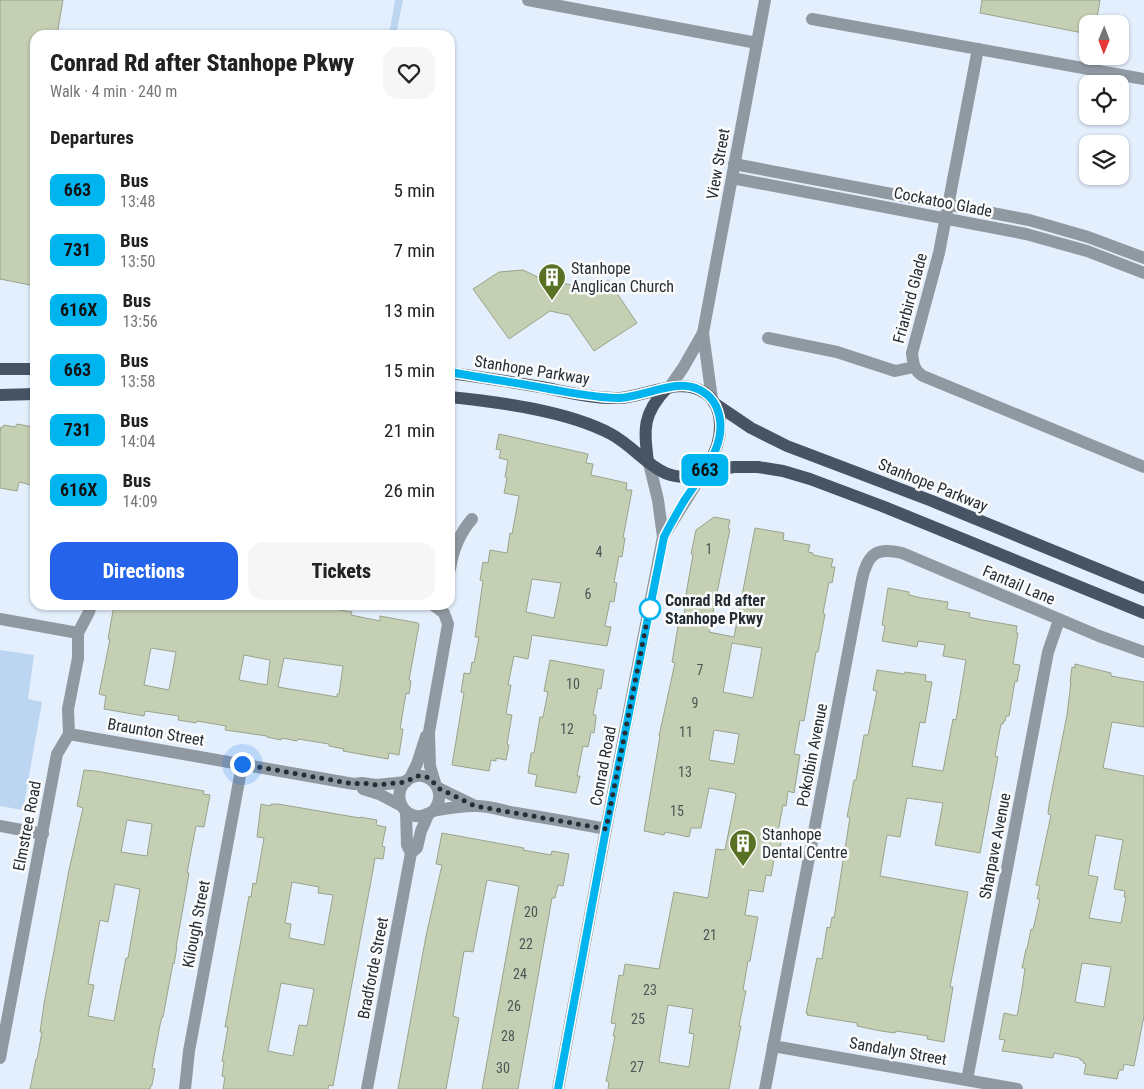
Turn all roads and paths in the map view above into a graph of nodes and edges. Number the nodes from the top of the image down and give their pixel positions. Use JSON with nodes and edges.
{"nodes":[{"id":1,"x":528,"y":0,"type":"edge"},
{"id":2,"x":765,"y":0,"type":"edge"},
{"id":3,"x":812,"y":19,"type":"dead end"},
{"id":4,"x":758,"y":43,"type":"junction"},
{"id":5,"x":978,"y":49,"type":"junction"},
{"id":6,"x":1144,"y":80,"type":"edge"},
{"id":7,"x":734,"y":164,"type":"junction"},
{"id":8,"x":732,"y":178,"type":"junction"},
{"id":9,"x":948,"y":205,"type":"junction"},
{"id":10,"x":946,"y":219,"type":"junction"},
{"id":11,"x":1144,"y":258,"type":"edge"},
{"id":12,"x":1144,"y":273,"type":"edge"},
{"id":13,"x":703,"y":333,"type":"junction"},
{"id":14,"x":768,"y":338,"type":"dead end"},
{"id":15,"x":914,"y":367,"type":"junction"},
{"id":16,"x":0,"y":369,"type":"edge"},
{"id":17,"x":30,"y":369,"type":"edge"},
{"id":18,"x":455,"y":373,"type":"edge"},
{"id":19,"x":668,"y":388,"type":"junction"},
{"id":20,"x":30,"y":394,"type":"edge"},
{"id":21,"x":0,"y":395,"type":"edge"},
{"id":22,"x":455,"y":397,"type":"edge"},
{"id":23,"x":713,"y":401,"type":"junction"},
{"id":24,"x":648,"y":462,"type":"junction"},
{"id":25,"x":1144,"y":466,"type":"edge"},
{"id":26,"x":703,"y":473,"type":"junction"},
{"id":27,"x":472,"y":519,"type":"dead end"},
{"id":28,"x":664,"y":537,"type":"junction"},
{"id":29,"x":455,"y":545,"type":"edge"},
{"id":30,"x":880,"y":551,"type":"joint"},
{"id":31,"x":1144,"y":588,"type":"edge"},
{"id":32,"x":90,"y":610,"type":"edge"},
{"id":33,"x":441,"y":610,"type":"edge"},
{"id":34,"x":1144,"y":614,"type":"edge"},
{"id":35,"x":0,"y":619,"type":"edge"},
{"id":36,"x":1059,"y":620,"type":"junction"},
{"id":37,"x":78,"y":633,"type":"junction"},
{"id":38,"x":1144,"y":652,"type":"edge"},
{"id":39,"x":429,"y":732,"type":"junction"},
{"id":40,"x":70,"y":734,"type":"junction"},
{"id":41,"x":242,"y":764,"type":"junction"},
{"id":42,"x":408,"y":780,"type":"junction"},
{"id":43,"x":354,"y":784,"type":"junction"},
{"id":44,"x":437,"y":786,"type":"junction"},
{"id":45,"x":475,"y":806,"type":"junction"},
{"id":46,"x":404,"y":809,"type":"junction"},
{"id":47,"x":431,"y":813,"type":"junction"},
{"id":48,"x":0,"y":826,"type":"edge"},
{"id":49,"x":606,"y":829,"type":"junction"},
{"id":50,"x":43,"y":834,"type":"junction"},
{"id":51,"x":411,"y":853,"type":"junction"},
{"id":52,"x":773,"y":1046,"type":"junction"},
{"id":53,"x":0,"y":1058,"type":"edge"},
{"id":54,"x":967,"y":1080,"type":"junction"},
{"id":55,"x":185,"y":1089,"type":"edge"},
{"id":56,"x":367,"y":1089,"type":"edge"},
{"id":57,"x":558,"y":1089,"type":"edge"},
{"id":58,"x":764,"y":1089,"type":"edge"},
{"id":59,"x":1017,"y":1089,"type":"edge"}],
"edges":[{"from":1,"to":4,"type":"street"},
{"from":2,"to":4,"type":"street","name":"View Street"},
{"from":3,"to":5,"type":"street"},
{"from":4,"to":7,"type":"street","name":"View Street"},
{"from":5,"to":6,"type":"street"},
{"from":5,"to":9,"type":"street","name":"Friarbird Glade"},
{"from":7,"to":8,"type":"street","name":"View Street"},
{"from":7,"to":9,"type":"street","name":"Cockatoo Glade"},
{"from":8,"to":10,"type":"street","name":"Cockatoo Glade"},
{"from":8,"to":13,"type":"street","name":"View Street"},
{"from":9,"to":10,"type":"street","name":"Friarbird Glade"},
{"from":9,"to":11,"type":"street","name":"Cockatoo Glade"},
{"from":10,"to":12,"type":"street","name":"Cockatoo Glade"},
{"from":10,"to":15,"type":"street","name":"Friarbird Glade"},
{"from":13,"to":19,"type":"street","name":"View Street"},
{"from":13,"to":23,"type":"street","name":"View Street"},
{"from":14,"to":15,"type":"street"},
{"from":15,"to":25,"type":"street","name":"Friarbird Glade"},
{"from":16,"to":17,"type":"main road"},
{"from":18,"to":19,"type":"main road","name":"Stanhope Parkway"},
{"from":19,"to":23,"type":"main road"},
{"from":19,"to":24,"type":"main road"},
{"from":20,"to":21,"type":"main road"},
{"from":22,"to":24,"type":"main road"},
{"from":23,"to":26,"type":"main road"},
{"from":23,"to":31,"type":"main road","name":"Stanhope Parkway"},
{"from":24,"to":26,"type":"main road"},
{"from":24,"to":28,"type":"street","name":"Conrad Road"},
{"from":26,"to":28,"type":"street","name":"Conrad Road"},
{"from":26,"to":34,"type":"main road"},
{"from":27,"to":29,"type":"street"},
{"from":28,"to":49,"type":"street","name":"Conrad Road"},
{"from":30,"to":36,"type":"street","name":"Fantail Lane"},
{"from":30,"to":52,"type":"street","name":"Pokolbin Avenue"},
{"from":32,"to":37,"type":"street"},
{"from":33,"to":39,"type":"street"},
{"from":35,"to":37,"type":"street"},
{"from":36,"to":38,"type":"street","name":"Fantail Lane"},
{"from":36,"to":54,"type":"street","name":"Sharpave Avenue"},
{"from":37,"to":40,"type":"street"},
{"from":39,"to":42,"type":"street"},
{"from":39,"to":44,"type":"street"},
{"from":40,"to":41,"type":"street","name":"Braunton Street"},
{"from":40,"to":50,"type":"street","name":"Elmstree Road"},
{"from":41,"to":43,"type":"street","name":"Braunton Street"},
{"from":41,"to":55,"type":"street","name":"Kilough Street"},
{"from":42,"to":43,"type":"street","name":"Braunton Street"},
{"from":42,"to":44,"type":"street"},
{"from":42,"to":46,"type":"street"},
{"from":43,"to":46,"type":"street","name":"Braunton Street"},
{"from":44,"to":45,"type":"street"},
{"from":44,"to":47,"type":"street"},
{"from":45,"to":47,"type":"street"},
{"from":45,"to":49,"type":"street"},
{"from":46,"to":47,"type":"street"},
{"from":46,"to":51,"type":"street","name":"Bradforde Street"},
{"from":47,"to":51,"type":"street","name":"Bradforde Street"},
{"from":48,"to":50,"type":"street"},
{"from":49,"to":57,"type":"street","name":"Conrad Road"},
{"from":50,"to":53,"type":"street","name":"Elmstree Road"},
{"from":51,"to":56,"type":"street","name":"Bradforde Street"},
{"from":52,"to":54,"type":"street","name":"Sandalyn Street"},
{"from":52,"to":58,"type":"street","name":"Pokolbin Avenue"},
{"from":54,"to":59,"type":"street","name":"Sandalyn Street"}]}
